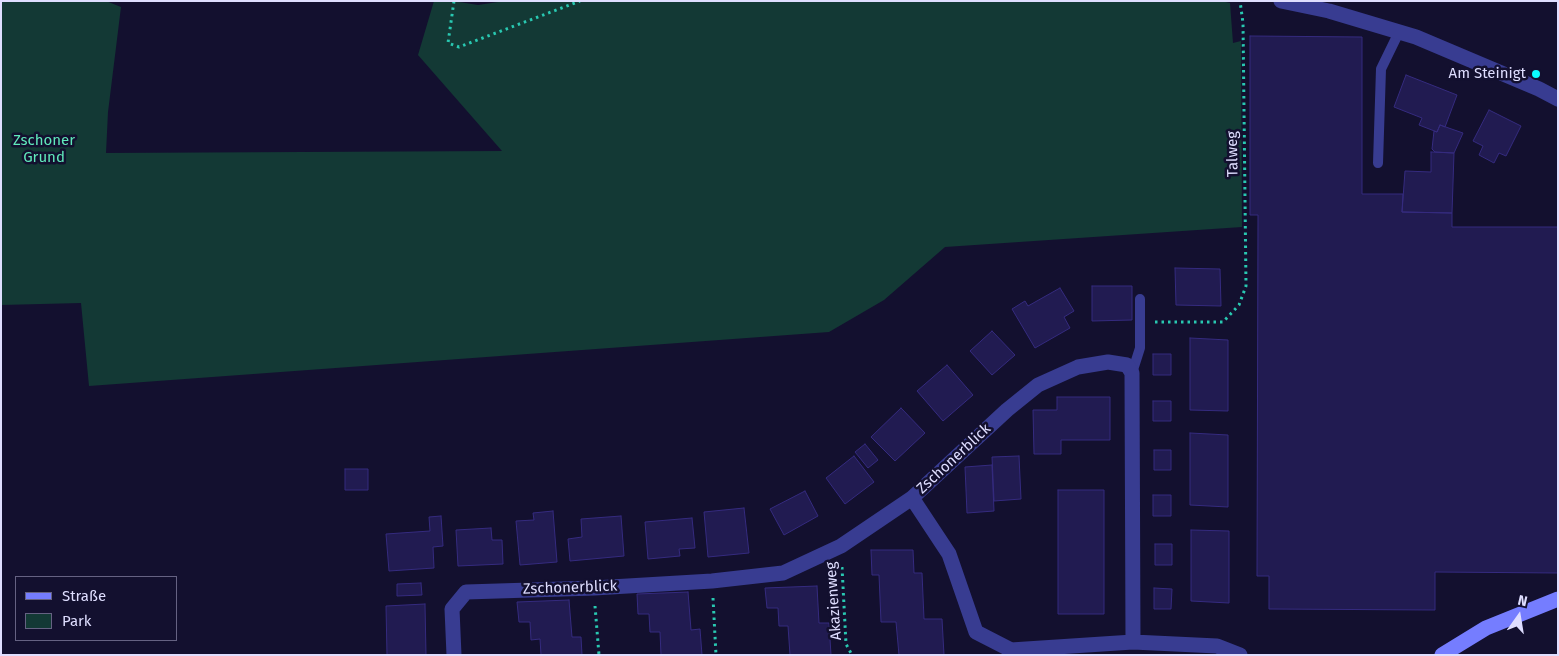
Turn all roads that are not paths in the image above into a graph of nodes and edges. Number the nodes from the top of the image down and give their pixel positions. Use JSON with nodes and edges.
{"nodes":[{"id":1,"x":1281,"y":1,"type":"edge"},
{"id":2,"x":1399,"y":32,"type":"junction"},
{"id":3,"x":1558,"y":99,"type":"edge"},
{"id":4,"x":1378,"y":163,"type":"dead end"},
{"id":5,"x":1140,"y":299,"type":"dead end"},
{"id":6,"x":1132,"y":373,"type":"junction"},
{"id":7,"x":912,"y":498,"type":"junction"},
{"id":8,"x":1558,"y":599,"type":"edge"},
{"id":9,"x":1133,"y":642,"type":"junction"},
{"id":10,"x":454,"y":655,"type":"edge"},
{"id":11,"x":1240,"y":655,"type":"edge"},
{"id":12,"x":1442,"y":655,"type":"edge"}],
"edges":[{"from":1,"to":2,"type":"street"},
{"from":2,"to":3,"type":"street"},
{"from":2,"to":4,"type":"lane"},
{"from":5,"to":6,"type":"lane"},
{"from":6,"to":7,"type":"street","name":"Zschonerblick"},
{"from":6,"to":9,"type":"street"},
{"from":7,"to":9,"type":"street"},
{"from":7,"to":10,"type":"street","name":"Zschonerblick"},
{"from":8,"to":12,"type":"street"},
{"from":9,"to":11,"type":"street"}]}
